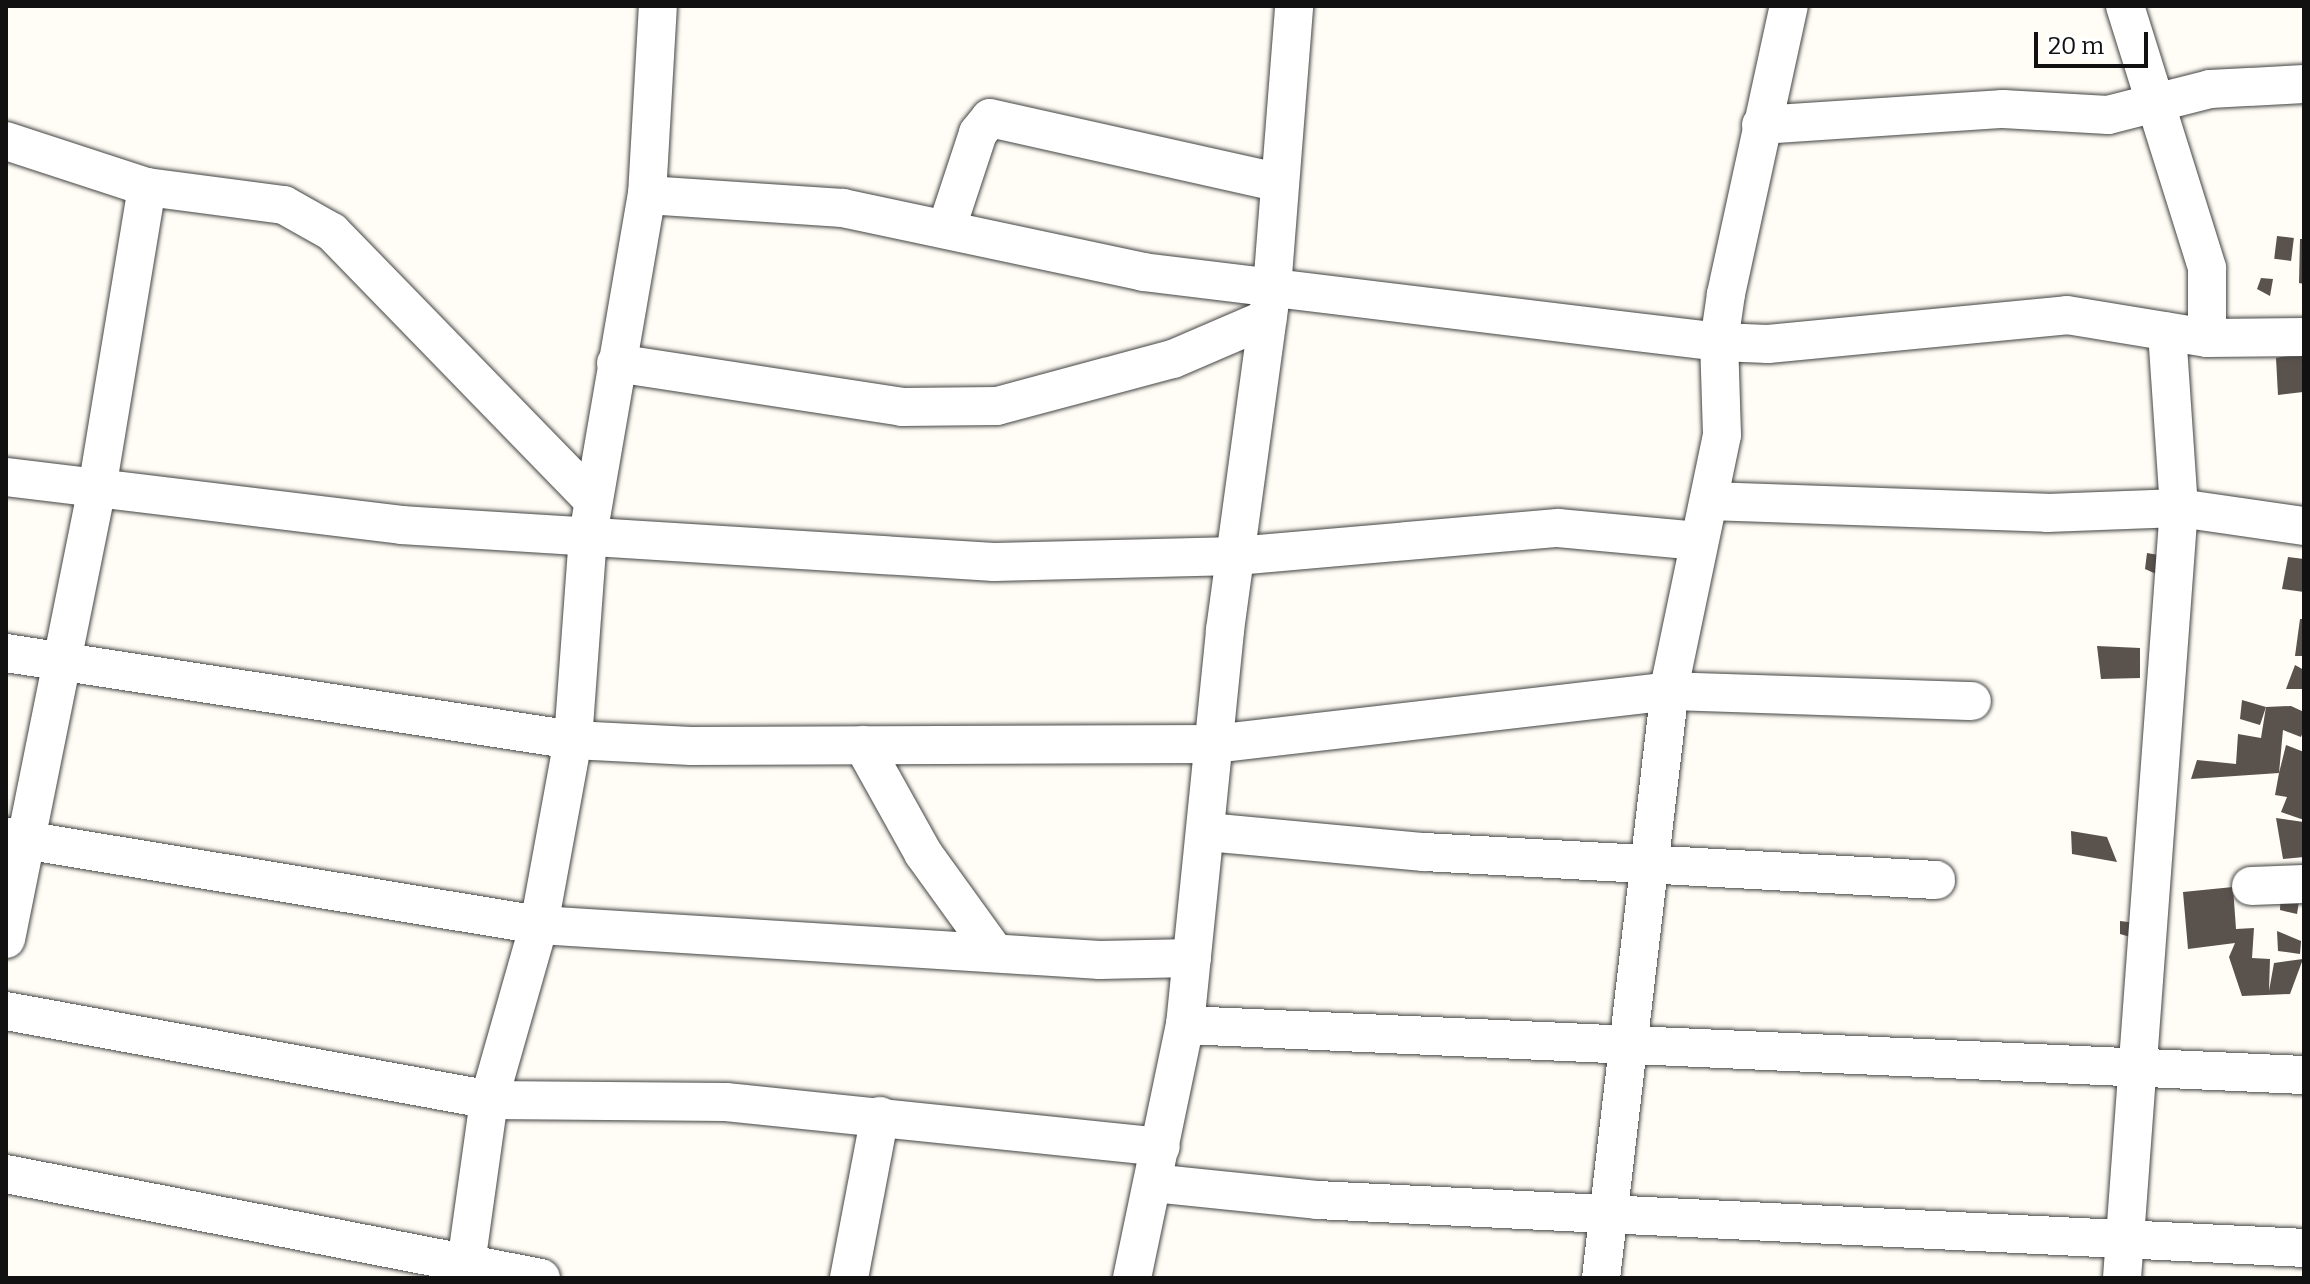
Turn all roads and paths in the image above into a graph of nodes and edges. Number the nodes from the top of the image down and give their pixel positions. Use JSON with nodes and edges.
{"nodes":[{"id":1,"x":658,"y":6,"type":"edge"},
{"id":2,"x":1294,"y":6,"type":"edge"},
{"id":3,"x":1789,"y":6,"type":"edge"},
{"id":4,"x":2125,"y":6,"type":"edge"},
{"id":5,"x":2304,"y":84,"type":"edge"},
{"id":6,"x":2155,"y":104,"type":"junction"},
{"id":7,"x":1761,"y":125,"type":"junction"},
{"id":8,"x":6,"y":141,"type":"edge"},
{"id":9,"x":1276,"y":182,"type":"junction"},
{"id":10,"x":147,"y":187,"type":"junction"},
{"id":11,"x":647,"y":195,"type":"junction"},
{"id":12,"x":947,"y":227,"type":"junction"},
{"id":13,"x":1270,"y":303,"type":"junction"},
{"id":14,"x":2167,"y":331,"type":"junction"},
{"id":15,"x":2304,"y":337,"type":"edge"},
{"id":16,"x":2207,"y":338,"type":"junction"},
{"id":17,"x":1719,"y":342,"type":"junction"},
{"id":18,"x":616,"y":363,"type":"junction"},
{"id":19,"x":6,"y":477,"type":"edge"},
{"id":20,"x":97,"y":489,"type":"junction"},
{"id":21,"x":1709,"y":501,"type":"junction"},
{"id":22,"x":2179,"y":508,"type":"junction"},
{"id":23,"x":590,"y":518,"type":"junction"},
{"id":24,"x":2304,"y":526,"type":"edge"},
{"id":25,"x":1698,"y":541,"type":"junction"},
{"id":26,"x":1236,"y":556,"type":"junction"},
{"id":27,"x":6,"y":653,"type":"edge"},
{"id":28,"x":63,"y":662,"type":"junction"},
{"id":29,"x":1669,"y":691,"type":"junction"},
{"id":30,"x":1972,"y":701,"type":"dead end"},
{"id":31,"x":573,"y":740,"type":"junction"},
{"id":32,"x":1214,"y":744,"type":"junction"},
{"id":33,"x":863,"y":745,"type":"junction"},
{"id":34,"x":1207,"y":832,"type":"junction"},
{"id":35,"x":16,"y":838,"type":"edge"},
{"id":36,"x":1654,"y":865,"type":"junction"},
{"id":37,"x":1936,"y":880,"type":"dead end"},
{"id":38,"x":2304,"y":884,"type":"edge"},
{"id":39,"x":2251,"y":886,"type":"dead end"},
{"id":40,"x":539,"y":925,"type":"junction"},
{"id":41,"x":6,"y":939,"type":"edge"},
{"id":42,"x":995,"y":953,"type":"junction"},
{"id":43,"x":1192,"y":958,"type":"junction"},
{"id":44,"x":6,"y":1011,"type":"edge"},
{"id":45,"x":1185,"y":1025,"type":"junction"},
{"id":46,"x":1628,"y":1044,"type":"junction"},
{"id":47,"x":2137,"y":1072,"type":"junction"},
{"id":48,"x":2304,"y":1075,"type":"edge"},
{"id":49,"x":489,"y":1100,"type":"junction"},
{"id":50,"x":880,"y":1116,"type":"junction"},
{"id":51,"x":1157,"y":1165,"type":"junction"},
{"id":52,"x":6,"y":1174,"type":"edge"},
{"id":53,"x":1606,"y":1213,"type":"junction"},
{"id":54,"x":2129,"y":1240,"type":"junction"},
{"id":55,"x":2304,"y":1248,"type":"edge"},
{"id":56,"x":465,"y":1271,"type":"edge"},
{"id":57,"x":541,"y":1278,"type":"edge"},
{"id":58,"x":849,"y":1278,"type":"edge"},
{"id":59,"x":1132,"y":1278,"type":"edge"},
{"id":60,"x":1601,"y":1278,"type":"edge"},
{"id":61,"x":2122,"y":1278,"type":"edge"}],
"edges":[{"from":1,"to":11,"type":"street"},
{"from":2,"to":9,"type":"street"},
{"from":3,"to":7,"type":"street"},
{"from":4,"to":6,"type":"street"},
{"from":5,"to":6,"type":"street"},
{"from":6,"to":7,"type":"street"},
{"from":6,"to":16,"type":"street"},
{"from":7,"to":17,"type":"street"},
{"from":8,"to":10,"type":"street"},
{"from":9,"to":12,"type":"street"},
{"from":9,"to":13,"type":"street"},
{"from":10,"to":20,"type":"street"},
{"from":10,"to":23,"type":"street"},
{"from":11,"to":12,"type":"street"},
{"from":11,"to":18,"type":"street"},
{"from":12,"to":13,"type":"street"},
{"from":13,"to":17,"type":"street"},
{"from":13,"to":18,"type":"street"},
{"from":13,"to":26,"type":"street"},
{"from":14,"to":16,"type":"street"},
{"from":14,"to":17,"type":"street"},
{"from":14,"to":22,"type":"street"},
{"from":15,"to":16,"type":"street"},
{"from":17,"to":21,"type":"street"},
{"from":18,"to":23,"type":"street"},
{"from":19,"to":20,"type":"street"},
{"from":20,"to":23,"type":"street"},
{"from":20,"to":28,"type":"street"},
{"from":21,"to":22,"type":"street"},
{"from":21,"to":25,"type":"street"},
{"from":22,"to":24,"type":"street"},
{"from":22,"to":47,"type":"street"},
{"from":23,"to":26,"type":"street"},
{"from":23,"to":31,"type":"street"},
{"from":25,"to":26,"type":"street"},
{"from":25,"to":29,"type":"street"},
{"from":26,"to":32,"type":"street"},
{"from":27,"to":28,"type":"street"},
{"from":28,"to":31,"type":"street"},
{"from":28,"to":35,"type":"street"},
{"from":29,"to":30,"type":"street"},
{"from":29,"to":32,"type":"street"},
{"from":29,"to":36,"type":"street"},
{"from":31,"to":33,"type":"street"},
{"from":31,"to":40,"type":"street"},
{"from":32,"to":33,"type":"street"},
{"from":32,"to":34,"type":"street"},
{"from":33,"to":42,"type":"street"},
{"from":34,"to":36,"type":"street"},
{"from":34,"to":43,"type":"street"},
{"from":35,"to":40,"type":"street"},
{"from":35,"to":41,"type":"street"},
{"from":36,"to":37,"type":"street"},
{"from":36,"to":46,"type":"street"},
{"from":38,"to":39,"type":"street"},
{"from":40,"to":42,"type":"street"},
{"from":40,"to":49,"type":"street"},
{"from":42,"to":43,"type":"street"},
{"from":43,"to":45,"type":"street"},
{"from":44,"to":49,"type":"street"},
{"from":45,"to":46,"type":"street"},
{"from":45,"to":51,"type":"street"},
{"from":46,"to":47,"type":"street"},
{"from":46,"to":53,"type":"street"},
{"from":47,"to":48,"type":"street"},
{"from":47,"to":54,"type":"street"},
{"from":49,"to":50,"type":"street"},
{"from":49,"to":56,"type":"street"},
{"from":50,"to":51,"type":"street"},
{"from":50,"to":58,"type":"street"},
{"from":51,"to":53,"type":"street"},
{"from":51,"to":59,"type":"street"},
{"from":52,"to":56,"type":"street"},
{"from":53,"to":54,"type":"street"},
{"from":53,"to":60,"type":"street"},
{"from":54,"to":55,"type":"street"},
{"from":54,"to":61,"type":"street"},
{"from":56,"to":57,"type":"street"}]}
